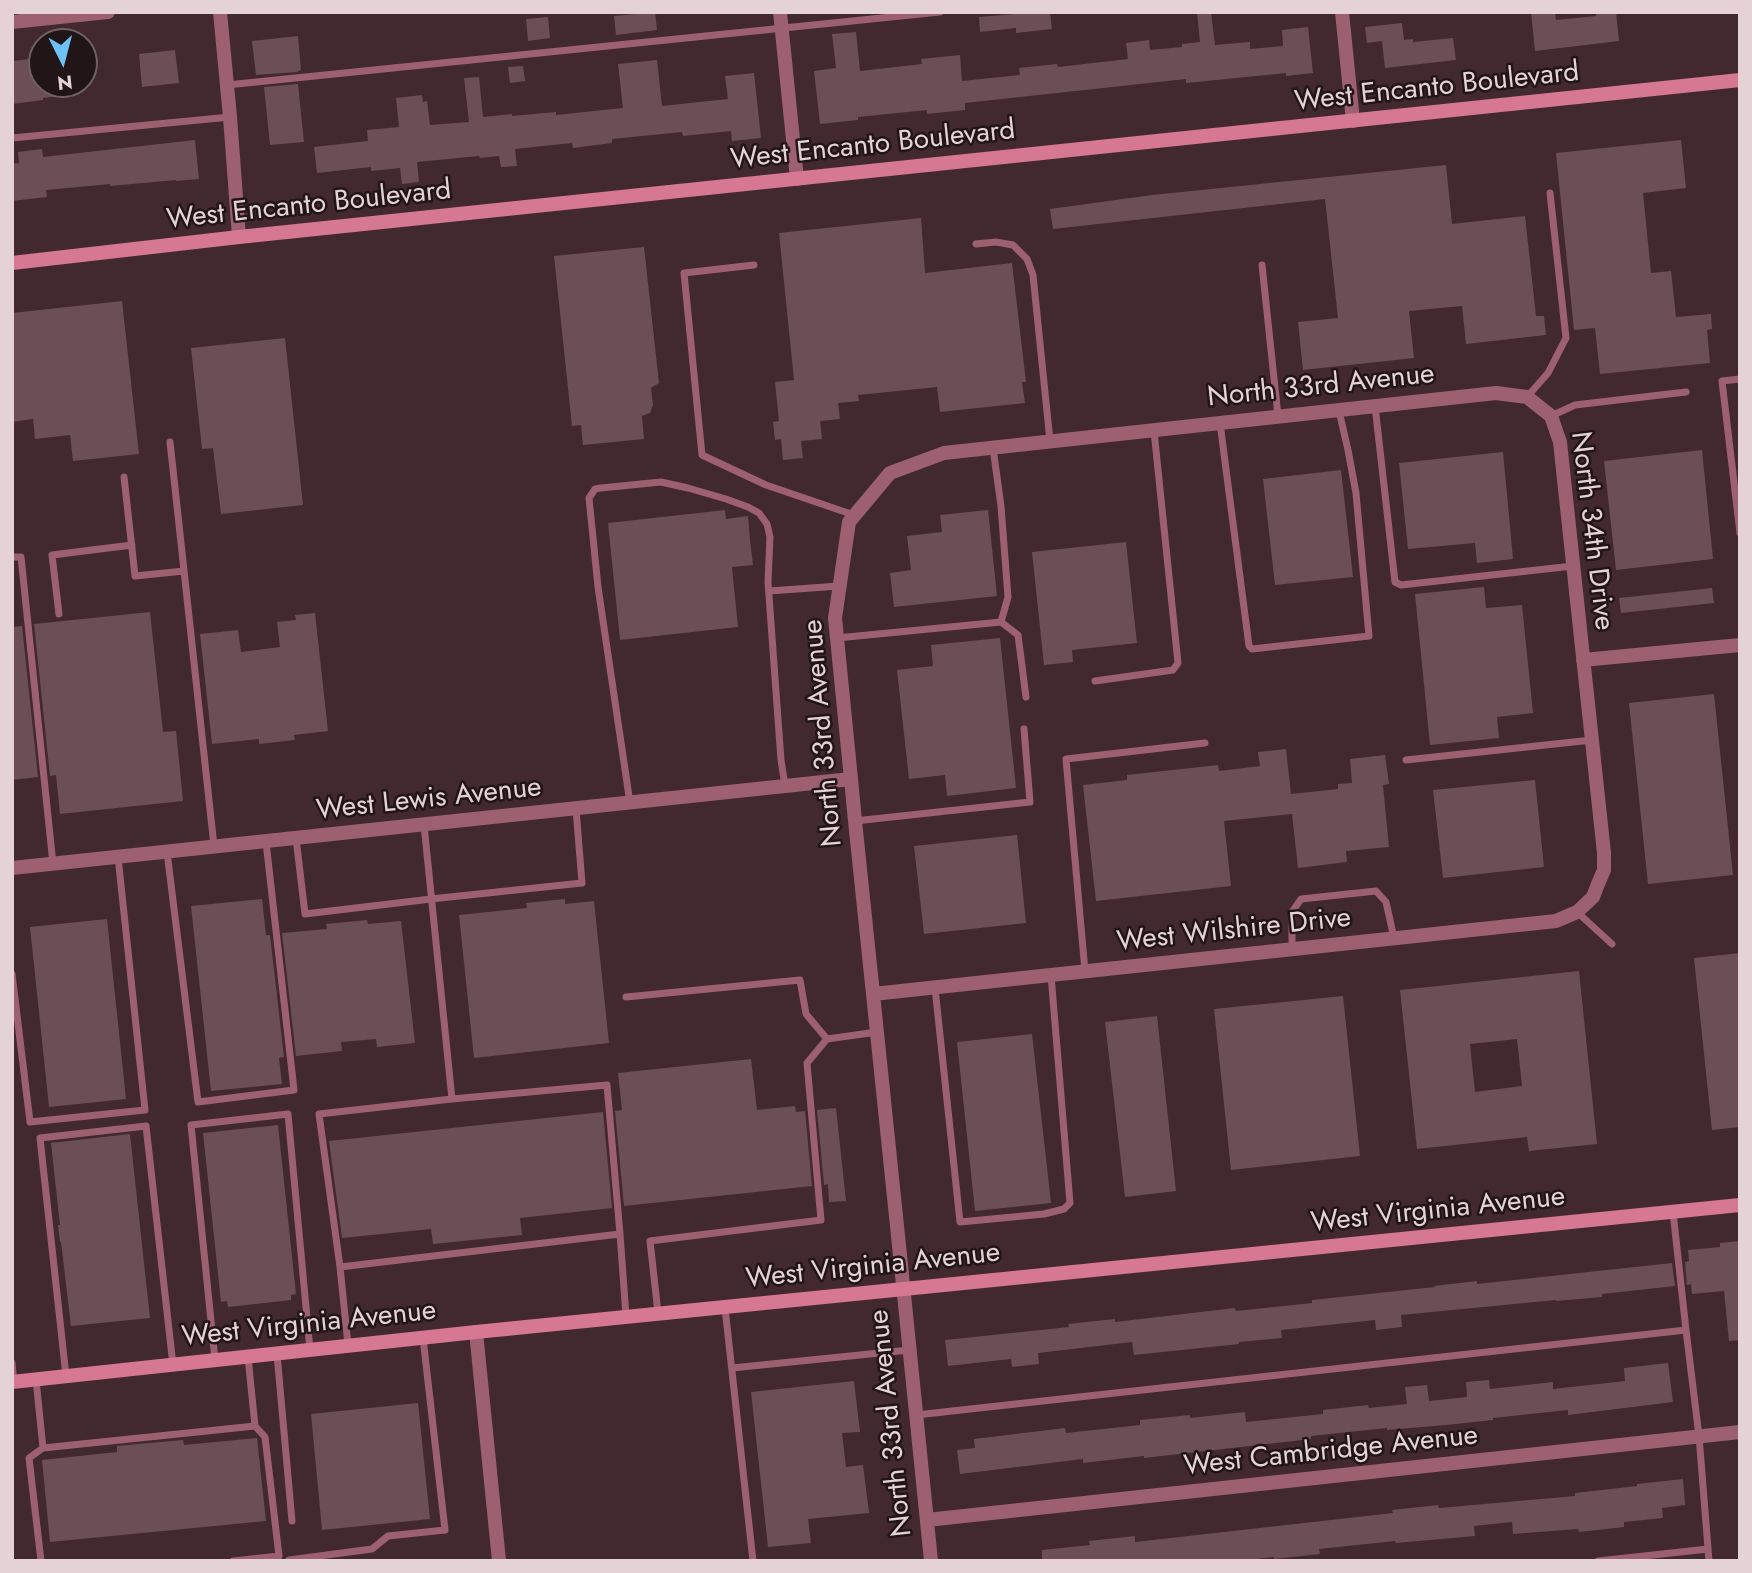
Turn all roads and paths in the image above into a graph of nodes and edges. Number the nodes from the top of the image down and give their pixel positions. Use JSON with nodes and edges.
{"nodes":[{"id":1,"x":108,"y":12,"type":"edge"},
{"id":2,"x":220,"y":12,"type":"edge"},
{"id":3,"x":780,"y":12,"type":"edge"},
{"id":4,"x":940,"y":12,"type":"edge"},
{"id":5,"x":1342,"y":12,"type":"edge"},
{"id":6,"x":12,"y":22,"type":"edge"},
{"id":7,"x":782,"y":29,"type":"junction"},
{"id":8,"x":1740,"y":80,"type":"edge"},
{"id":9,"x":227,"y":86,"type":"junction"},
{"id":10,"x":230,"y":117,"type":"junction"},
{"id":11,"x":1353,"y":121,"type":"junction"},
{"id":12,"x":12,"y":138,"type":"edge"},
{"id":13,"x":796,"y":179,"type":"junction"},
{"id":14,"x":1550,"y":193,"type":"dead end"},
{"id":15,"x":239,"y":237,"type":"junction"},
{"id":16,"x":976,"y":244,"type":"dead end"},
{"id":17,"x":12,"y":263,"type":"edge"},
{"id":18,"x":754,"y":265,"type":"dead end"},
{"id":19,"x":1262,"y":265,"type":"dead end"},
{"id":20,"x":1740,"y":379,"type":"edge"},
{"id":21,"x":1686,"y":392,"type":"dead end"},
{"id":22,"x":1527,"y":397,"type":"junction"},
{"id":23,"x":1375,"y":406,"type":"junction"},
{"id":24,"x":1339,"y":410,"type":"junction"},
{"id":25,"x":1278,"y":416,"type":"junction"},
{"id":26,"x":1551,"y":416,"type":"junction"},
{"id":27,"x":1220,"y":423,"type":"junction"},
{"id":28,"x":1154,"y":430,"type":"junction"},
{"id":29,"x":1050,"y":441,"type":"junction"},
{"id":30,"x":170,"y":442,"type":"dead end"},
{"id":31,"x":993,"y":448,"type":"junction"},
{"id":32,"x":124,"y":477,"type":"dead end"},
{"id":33,"x":855,"y":515,"type":"junction"},
{"id":34,"x":1740,"y":533,"type":"edge"},
{"id":35,"x":132,"y":545,"type":"junction"},
{"id":36,"x":12,"y":557,"type":"edge"},
{"id":37,"x":1573,"y":566,"type":"junction"},
{"id":38,"x":184,"y":571,"type":"junction"},
{"id":39,"x":839,"y":586,"type":"junction"},
{"id":40,"x":769,"y":591,"type":"junction"},
{"id":41,"x":59,"y":614,"type":"dead end"},
{"id":42,"x":1001,"y":622,"type":"junction"},
{"id":43,"x":837,"y":638,"type":"junction"},
{"id":44,"x":1740,"y":645,"type":"edge"},
{"id":45,"x":1583,"y":660,"type":"junction"},
{"id":46,"x":1095,"y":681,"type":"dead end"},
{"id":47,"x":1026,"y":696,"type":"dead end"},
{"id":48,"x":1024,"y":729,"type":"dead end"},
{"id":49,"x":1591,"y":740,"type":"junction"},
{"id":50,"x":1205,"y":743,"type":"dead end"},
{"id":51,"x":1406,"y":760,"type":"dead end"},
{"id":52,"x":851,"y":779,"type":"junction"},
{"id":53,"x":785,"y":786,"type":"junction"},
{"id":54,"x":630,"y":803,"type":"junction"},
{"id":55,"x":576,"y":809,"type":"junction"},
{"id":56,"x":855,"y":821,"type":"junction"},
{"id":57,"x":424,"y":825,"type":"junction"},
{"id":58,"x":296,"y":838,"type":"junction"},
{"id":59,"x":266,"y":842,"type":"junction"},
{"id":60,"x":214,"y":847,"type":"junction"},
{"id":61,"x":167,"y":852,"type":"junction"},
{"id":62,"x":118,"y":857,"type":"junction"},
{"id":63,"x":53,"y":864,"type":"junction"},
{"id":64,"x":12,"y":869,"type":"edge"},
{"id":65,"x":1593,"y":897,"type":"joint"},
{"id":66,"x":431,"y":899,"type":"junction"},
{"id":67,"x":1577,"y":912,"type":"junction"},
{"id":68,"x":1394,"y":938,"type":"junction"},
{"id":69,"x":1612,"y":944,"type":"dead end"},
{"id":70,"x":1292,"y":949,"type":"junction"},
{"id":71,"x":1085,"y":971,"type":"junction"},
{"id":72,"x":12,"y":974,"type":"edge"},
{"id":73,"x":1051,"y":975,"type":"junction"},
{"id":74,"x":935,"y":988,"type":"junction"},
{"id":75,"x":873,"y":995,"type":"junction"},
{"id":76,"x":626,"y":997,"type":"dead end"},
{"id":77,"x":877,"y":1032,"type":"junction"},
{"id":78,"x":827,"y":1039,"type":"junction"},
{"id":79,"x":452,"y":1100,"type":"junction"},
{"id":80,"x":1740,"y":1205,"type":"edge"},
{"id":81,"x":1673,"y":1212,"type":"junction"},
{"id":82,"x":621,"y":1234,"type":"junction"},
{"id":83,"x":340,"y":1267,"type":"junction"},
{"id":84,"x":903,"y":1289,"type":"junction"},
{"id":85,"x":725,"y":1307,"type":"junction"},
{"id":86,"x":658,"y":1314,"type":"junction"},
{"id":87,"x":626,"y":1317,"type":"junction"},
{"id":88,"x":1686,"y":1330,"type":"junction"},
{"id":89,"x":476,"y":1332,"type":"junction"},
{"id":90,"x":423,"y":1338,"type":"junction"},
{"id":91,"x":348,"y":1346,"type":"junction"},
{"id":92,"x":310,"y":1350,"type":"junction"},
{"id":93,"x":910,"y":1350,"type":"junction"},
{"id":94,"x":277,"y":1354,"type":"junction"},
{"id":95,"x":248,"y":1357,"type":"junction"},
{"id":96,"x":215,"y":1360,"type":"junction"},
{"id":97,"x":12,"y":1363,"type":"edge"},
{"id":98,"x":173,"y":1365,"type":"junction"},
{"id":99,"x":732,"y":1368,"type":"junction"},
{"id":100,"x":66,"y":1376,"type":"junction"},
{"id":101,"x":36,"y":1379,"type":"junction"},
{"id":102,"x":13,"y":1382,"type":"edge"},
{"id":103,"x":916,"y":1415,"type":"junction"},
{"id":104,"x":255,"y":1426,"type":"junction"},
{"id":105,"x":1740,"y":1432,"type":"edge"},
{"id":106,"x":1699,"y":1436,"type":"junction"},
{"id":107,"x":43,"y":1448,"type":"junction"},
{"id":108,"x":927,"y":1520,"type":"junction"},
{"id":109,"x":292,"y":1521,"type":"dead end"},
{"id":110,"x":1708,"y":1549,"type":"junction"},
{"id":111,"x":289,"y":1560,"type":"edge"},
{"id":112,"x":41,"y":1561,"type":"edge"},
{"id":113,"x":233,"y":1561,"type":"edge"},
{"id":114,"x":499,"y":1561,"type":"edge"},
{"id":115,"x":753,"y":1561,"type":"edge"},
{"id":116,"x":931,"y":1561,"type":"edge"},
{"id":117,"x":1598,"y":1561,"type":"edge"},
{"id":118,"x":1709,"y":1561,"type":"edge"}],
"edges":[{"from":1,"to":6,"type":"street"},
{"from":2,"to":9,"type":"street"},
{"from":3,"to":7,"type":"street"},
{"from":4,"to":7,"type":"lane"},
{"from":5,"to":11,"type":"street"},
{"from":7,"to":9,"type":"lane"},
{"from":7,"to":13,"type":"street"},
{"from":8,"to":11,"type":"street","name":"West Encanto Boulevard"},
{"from":9,"to":10,"type":"street"},
{"from":10,"to":12,"type":"lane"},
{"from":10,"to":15,"type":"street"},
{"from":11,"to":13,"type":"street","name":"West Encanto Boulevard"},
{"from":13,"to":15,"type":"street","name":"West Encanto Boulevard"},
{"from":14,"to":22,"type":"lane"},
{"from":15,"to":17,"type":"street","name":"West Encanto Boulevard"},
{"from":16,"to":29,"type":"lane"},
{"from":18,"to":33,"type":"lane"},
{"from":19,"to":25,"type":"lane"},
{"from":20,"to":34,"type":"lane"},
{"from":21,"to":26,"type":"lane"},
{"from":22,"to":23,"type":"street","name":"North 33rd Avenue"},
{"from":22,"to":26,"type":"street","name":"North 34th Drive"},
{"from":23,"to":24,"type":"street","name":"North 33rd Avenue"},
{"from":23,"to":37,"type":"lane"},
{"from":24,"to":25,"type":"street","name":"North 33rd Avenue"},
{"from":24,"to":27,"type":"lane"},
{"from":25,"to":27,"type":"street","name":"North 33rd Avenue"},
{"from":26,"to":37,"type":"street","name":"North 34th Drive"},
{"from":27,"to":28,"type":"street","name":"North 33rd Avenue"},
{"from":28,"to":29,"type":"street","name":"North 33rd Avenue"},
{"from":28,"to":46,"type":"lane"},
{"from":29,"to":31,"type":"street","name":"North 33rd Avenue"},
{"from":30,"to":38,"type":"lane"},
{"from":31,"to":33,"type":"street","name":"North 33rd Avenue"},
{"from":31,"to":42,"type":"lane"},
{"from":32,"to":35,"type":"lane"},
{"from":33,"to":39,"type":"street","name":"North 33rd Avenue"},
{"from":35,"to":38,"type":"lane"},
{"from":35,"to":41,"type":"lane"},
{"from":36,"to":63,"type":"lane"},
{"from":37,"to":45,"type":"street","name":"North 34th Drive"},
{"from":38,"to":60,"type":"lane"},
{"from":39,"to":40,"type":"lane"},
{"from":39,"to":43,"type":"street","name":"North 33rd Avenue"},
{"from":40,"to":53,"type":"lane"},
{"from":40,"to":54,"type":"lane"},
{"from":42,"to":43,"type":"lane"},
{"from":42,"to":47,"type":"lane"},
{"from":43,"to":52,"type":"street","name":"North 33rd Avenue"},
{"from":44,"to":45,"type":"street"},
{"from":45,"to":49,"type":"street","name":"North 34th Drive"},
{"from":48,"to":56,"type":"lane"},
{"from":49,"to":51,"type":"lane"},
{"from":49,"to":65,"type":"street","name":"North 34th Drive"},
{"from":50,"to":71,"type":"lane"},
{"from":52,"to":53,"type":"street","name":"West Lewis Avenue"},
{"from":52,"to":56,"type":"street","name":"North 33rd Avenue"},
{"from":53,"to":54,"type":"street","name":"West Lewis Avenue"},
{"from":54,"to":55,"type":"street","name":"West Lewis Avenue"},
{"from":55,"to":57,"type":"street","name":"West Lewis Avenue"},
{"from":55,"to":66,"type":"lane"},
{"from":56,"to":75,"type":"street","name":"North 33rd Avenue"},
{"from":57,"to":58,"type":"street","name":"West Lewis Avenue"},
{"from":57,"to":66,"type":"lane"},
{"from":58,"to":59,"type":"street","name":"West Lewis Avenue"},
{"from":58,"to":66,"type":"lane"},
{"from":59,"to":60,"type":"street","name":"West Lewis Avenue"},
{"from":59,"to":61,"type":"lane"},
{"from":60,"to":61,"type":"street","name":"West Lewis Avenue"},
{"from":61,"to":62,"type":"street","name":"West Lewis Avenue"},
{"from":62,"to":63,"type":"street","name":"West Lewis Avenue"},
{"from":62,"to":72,"type":"lane"},
{"from":63,"to":64,"type":"street","name":"West Lewis Avenue"},
{"from":65,"to":67,"type":"street","name":"West Wilshire Drive"},
{"from":66,"to":79,"type":"lane"},
{"from":67,"to":68,"type":"street","name":"West Wilshire Drive"},
{"from":67,"to":69,"type":"lane"},
{"from":68,"to":70,"type":"street","name":"West Wilshire Drive"},
{"from":68,"to":70,"type":"lane"},
{"from":70,"to":71,"type":"street","name":"West Wilshire Drive"},
{"from":71,"to":73,"type":"street","name":"West Wilshire Drive"},
{"from":73,"to":74,"type":"street","name":"West Wilshire Drive"},
{"from":73,"to":74,"type":"lane"},
{"from":74,"to":75,"type":"street","name":"West Wilshire Drive"},
{"from":75,"to":77,"type":"street","name":"North 33rd Avenue"},
{"from":76,"to":78,"type":"lane"},
{"from":77,"to":78,"type":"lane"},
{"from":77,"to":84,"type":"street","name":"North 33rd Avenue"},
{"from":78,"to":86,"type":"lane"},
{"from":79,"to":82,"type":"lane"},
{"from":79,"to":83,"type":"lane"},
{"from":80,"to":81,"type":"street","name":"West Virginia Avenue"},
{"from":81,"to":84,"type":"street","name":"West Virginia Avenue"},
{"from":81,"to":88,"type":"lane"},
{"from":82,"to":83,"type":"lane"},
{"from":82,"to":87,"type":"lane"},
{"from":83,"to":91,"type":"lane"},
{"from":84,"to":85,"type":"street","name":"West Virginia Avenue"},
{"from":84,"to":93,"type":"street","name":"North 33rd Avenue"},
{"from":85,"to":86,"type":"street","name":"West Virginia Avenue"},
{"from":85,"to":99,"type":"lane"},
{"from":86,"to":87,"type":"street","name":"West Virginia Avenue"},
{"from":87,"to":89,"type":"street","name":"West Virginia Avenue"},
{"from":88,"to":103,"type":"lane"},
{"from":88,"to":106,"type":"lane"},
{"from":89,"to":90,"type":"street","name":"West Virginia Avenue"},
{"from":89,"to":114,"type":"street"},
{"from":90,"to":91,"type":"street","name":"West Virginia Avenue"},
{"from":90,"to":111,"type":"lane"},
{"from":91,"to":92,"type":"street","name":"West Virginia Avenue"},
{"from":92,"to":94,"type":"street","name":"West Virginia Avenue"},
{"from":92,"to":96,"type":"lane"},
{"from":93,"to":99,"type":"lane"},
{"from":93,"to":103,"type":"street","name":"North 33rd Avenue"},
{"from":94,"to":95,"type":"street","name":"West Virginia Avenue"},
{"from":94,"to":109,"type":"lane"},
{"from":95,"to":96,"type":"street","name":"West Virginia Avenue"},
{"from":95,"to":104,"type":"lane"},
{"from":96,"to":98,"type":"street","name":"West Virginia Avenue"},
{"from":97,"to":102,"type":"lane"},
{"from":98,"to":100,"type":"street","name":"West Virginia Avenue"},
{"from":98,"to":100,"type":"lane"},
{"from":99,"to":115,"type":"lane"},
{"from":100,"to":101,"type":"street","name":"West Virginia Avenue"},
{"from":101,"to":102,"type":"street","name":"West Virginia Avenue"},
{"from":101,"to":107,"type":"lane"},
{"from":103,"to":108,"type":"street","name":"North 33rd Avenue"},
{"from":104,"to":107,"type":"lane"},
{"from":104,"to":113,"type":"lane"},
{"from":105,"to":106,"type":"street","name":"West Cambridge Avenue"},
{"from":106,"to":108,"type":"street","name":"West Cambridge Avenue"},
{"from":106,"to":110,"type":"lane"},
{"from":107,"to":112,"type":"lane"},
{"from":108,"to":116,"type":"street","name":"North 33rd Avenue"},
{"from":110,"to":117,"type":"lane"},
{"from":110,"to":118,"type":"lane"}]}
